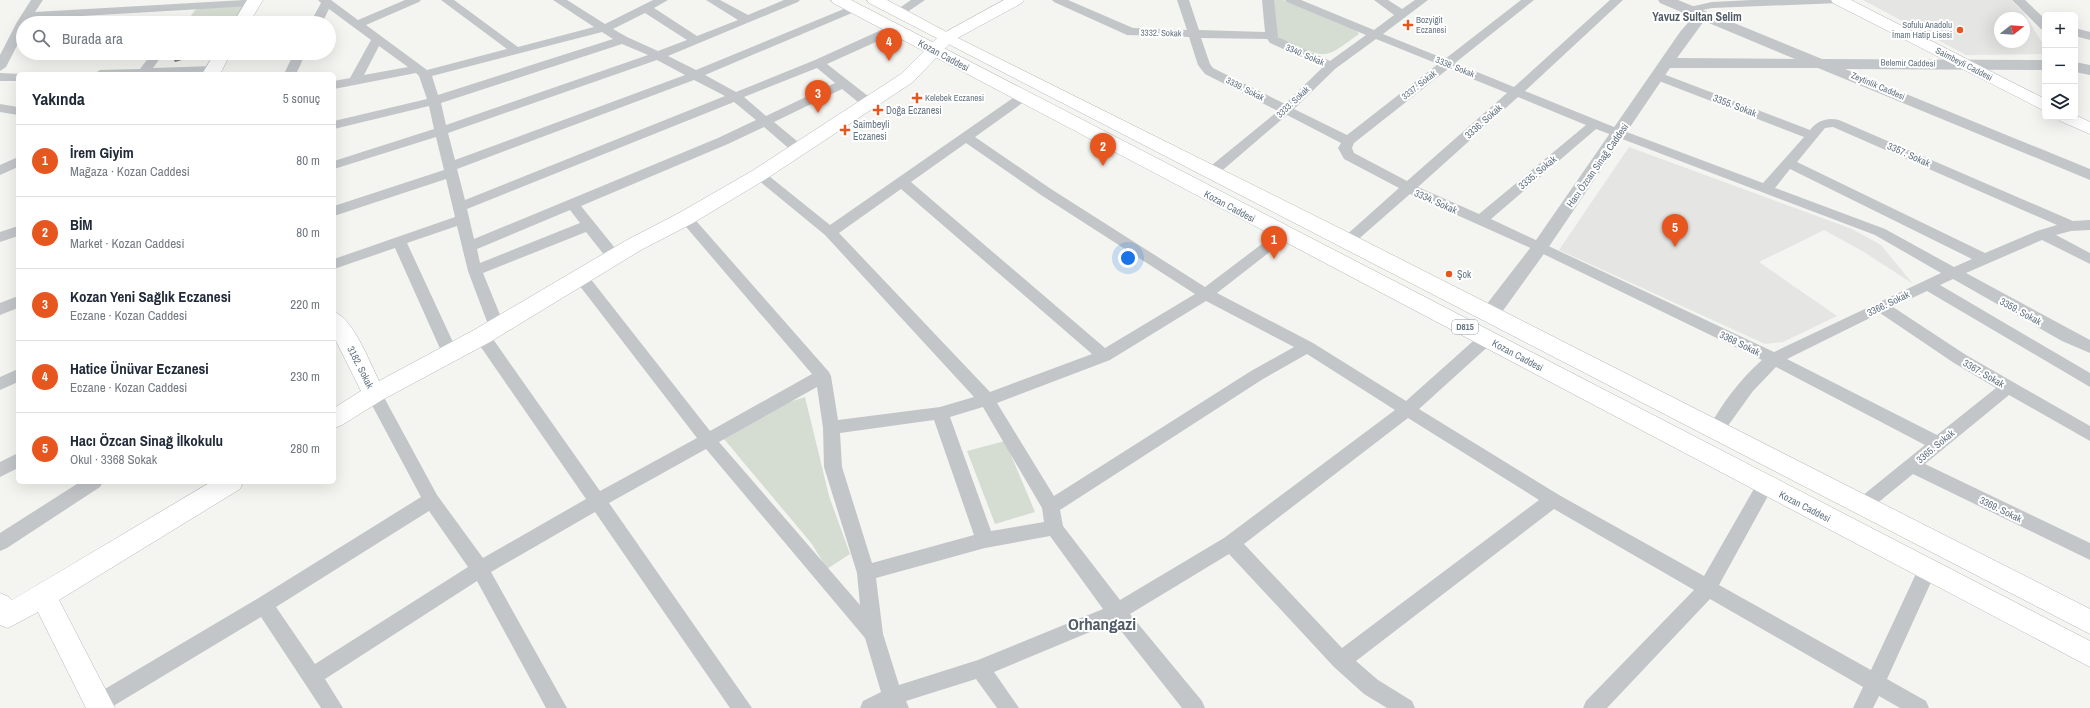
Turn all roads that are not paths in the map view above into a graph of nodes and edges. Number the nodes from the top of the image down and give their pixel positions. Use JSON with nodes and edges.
{"nodes":[{"id":1,"x":37,"y":0,"type":"edge"},
{"id":2,"x":415,"y":0,"type":"edge"},
{"id":3,"x":447,"y":0,"type":"edge"},
{"id":4,"x":559,"y":0,"type":"edge"},
{"id":5,"x":662,"y":0,"type":"edge"},
{"id":6,"x":712,"y":0,"type":"edge"},
{"id":7,"x":794,"y":0,"type":"edge"},
{"id":8,"x":875,"y":0,"type":"edge"},
{"id":9,"x":919,"y":0,"type":"edge"},
{"id":10,"x":1016,"y":0,"type":"edge"},
{"id":11,"x":1058,"y":0,"type":"edge"},
{"id":12,"x":1183,"y":0,"type":"edge"},
{"id":13,"x":1268,"y":0,"type":"edge"},
{"id":14,"x":1291,"y":0,"type":"edge"},
{"id":15,"x":1380,"y":0,"type":"edge"},
{"id":16,"x":1422,"y":0,"type":"edge"},
{"id":17,"x":1528,"y":0,"type":"edge"},
{"id":18,"x":1617,"y":0,"type":"edge"},
{"id":19,"x":1664,"y":0,"type":"edge"},
{"id":20,"x":1840,"y":0,"type":"edge"},
{"id":21,"x":2018,"y":0,"type":"edge"},
{"id":22,"x":254,"y":1,"type":"edge"},
{"id":23,"x":326,"y":1,"type":"edge"},
{"id":24,"x":1756,"y":1,"type":"edge"},
{"id":25,"x":847,"y":4,"type":"edge"},
{"id":26,"x":646,"y":8,"type":"junction"},
{"id":27,"x":1695,"y":13,"type":"junction"},
{"id":28,"x":1401,"y":14,"type":"junction"},
{"id":29,"x":27,"y":16,"type":"edge"},
{"id":30,"x":82,"y":16,"type":"edge"},
{"id":31,"x":245,"y":16,"type":"edge"},
{"id":32,"x":319,"y":16,"type":"edge"},
{"id":33,"x":747,"y":20,"type":"junction"},
{"id":34,"x":897,"y":21,"type":"junction"},
{"id":35,"x":2042,"y":22,"type":"edge"},
{"id":36,"x":358,"y":24,"type":"junction"},
{"id":37,"x":605,"y":28,"type":"junction"},
{"id":38,"x":2078,"y":33,"type":"edge"},
{"id":39,"x":1193,"y":34,"type":"junction"},
{"id":40,"x":1375,"y":34,"type":"junction"},
{"id":41,"x":16,"y":36,"type":"edge"},
{"id":42,"x":1271,"y":36,"type":"junction"},
{"id":43,"x":2090,"y":36,"type":"edge"},
{"id":44,"x":377,"y":39,"type":"junction"},
{"id":45,"x":622,"y":40,"type":"junction"},
{"id":46,"x":696,"y":40,"type":"junction"},
{"id":47,"x":940,"y":44,"type":"junction"},
{"id":48,"x":515,"y":50,"type":"junction"},
{"id":49,"x":658,"y":55,"type":"junction"},
{"id":50,"x":153,"y":60,"type":"edge"},
{"id":51,"x":219,"y":60,"type":"edge"},
{"id":52,"x":297,"y":60,"type":"edge"},
{"id":53,"x":1820,"y":62,"type":"junction"},
{"id":54,"x":819,"y":63,"type":"junction"},
{"id":55,"x":1447,"y":64,"type":"junction"},
{"id":56,"x":1965,"y":64,"type":"junction"},
{"id":57,"x":2042,"y":65,"type":"edge"},
{"id":58,"x":1331,"y":66,"type":"junction"},
{"id":59,"x":0,"y":67,"type":"edge"},
{"id":60,"x":2078,"y":68,"type":"edge"},
{"id":61,"x":1662,"y":69,"type":"junction"},
{"id":62,"x":2090,"y":70,"type":"edge"},
{"id":63,"x":421,"y":71,"type":"junction"},
{"id":64,"x":145,"y":72,"type":"edge"},
{"id":65,"x":212,"y":72,"type":"edge"},
{"id":66,"x":291,"y":72,"type":"edge"},
{"id":67,"x":696,"y":75,"type":"junction"},
{"id":68,"x":0,"y":77,"type":"edge"},
{"id":69,"x":16,"y":77,"type":"edge"},
{"id":70,"x":355,"y":81,"type":"junction"},
{"id":71,"x":843,"y":84,"type":"junction"},
{"id":72,"x":336,"y":85,"type":"edge"},
{"id":73,"x":1516,"y":92,"type":"junction"},
{"id":74,"x":1024,"y":96,"type":"junction"},
{"id":75,"x":736,"y":97,"type":"junction"},
{"id":76,"x":434,"y":101,"type":"junction"},
{"id":77,"x":868,"y":103,"type":"junction"},
{"id":78,"x":2042,"y":104,"type":"edge"},
{"id":79,"x":0,"y":108,"type":"edge"},
{"id":80,"x":1286,"y":110,"type":"junction"},
{"id":81,"x":16,"y":111,"type":"edge"},
{"id":82,"x":766,"y":120,"type":"junction"},
{"id":83,"x":2072,"y":120,"type":"edge"},
{"id":84,"x":1595,"y":124,"type":"junction"},
{"id":85,"x":336,"y":125,"type":"edge"},
{"id":86,"x":2090,"y":129,"type":"edge"},
{"id":87,"x":440,"y":132,"type":"junction"},
{"id":88,"x":1619,"y":134,"type":"junction"},
{"id":89,"x":1812,"y":135,"type":"junction"},
{"id":90,"x":965,"y":136,"type":"junction"},
{"id":91,"x":1348,"y":141,"type":"junction"},
{"id":92,"x":798,"y":149,"type":"junction"},
{"id":93,"x":0,"y":158,"type":"edge"},
{"id":94,"x":16,"y":160,"type":"edge"},
{"id":95,"x":16,"y":161,"type":"edge"},
{"id":96,"x":1789,"y":162,"type":"junction"},
{"id":97,"x":336,"y":164,"type":"edge"},
{"id":98,"x":450,"y":170,"type":"junction"},
{"id":99,"x":0,"y":171,"type":"edge"},
{"id":100,"x":1212,"y":172,"type":"junction"},
{"id":101,"x":759,"y":175,"type":"junction"},
{"id":102,"x":2090,"y":175,"type":"edge"},
{"id":103,"x":901,"y":181,"type":"junction"},
{"id":104,"x":1408,"y":188,"type":"junction"},
{"id":105,"x":1766,"y":189,"type":"junction"},
{"id":106,"x":573,"y":205,"type":"junction"},
{"id":107,"x":336,"y":210,"type":"edge"},
{"id":108,"x":461,"y":213,"type":"junction"},
{"id":109,"x":686,"y":218,"type":"junction"},
{"id":110,"x":1480,"y":220,"type":"junction"},
{"id":111,"x":2090,"y":225,"type":"edge"},
{"id":112,"x":589,"y":226,"type":"junction"},
{"id":113,"x":2071,"y":226,"type":"junction"},
{"id":114,"x":16,"y":232,"type":"edge"},
{"id":115,"x":830,"y":232,"type":"junction"},
{"id":116,"x":1284,"y":234,"type":"junction"},
{"id":117,"x":2042,"y":234,"type":"junction"},
{"id":118,"x":0,"y":237,"type":"edge"},
{"id":119,"x":399,"y":241,"type":"junction"},
{"id":120,"x":1348,"y":241,"type":"junction"},
{"id":121,"x":469,"y":247,"type":"junction"},
{"id":122,"x":1540,"y":247,"type":"junction"},
{"id":123,"x":614,"y":257,"type":"junction"},
{"id":124,"x":1986,"y":260,"type":"junction"},
{"id":125,"x":2090,"y":260,"type":"edge"},
{"id":126,"x":336,"y":263,"type":"edge"},
{"id":127,"x":475,"y":270,"type":"junction"},
{"id":128,"x":1954,"y":274,"type":"junction"},
{"id":129,"x":581,"y":277,"type":"junction"},
{"id":130,"x":1929,"y":285,"type":"junction"},
{"id":131,"x":1206,"y":294,"type":"junction"},
{"id":132,"x":1881,"y":306,"type":"junction"},
{"id":133,"x":1490,"y":314,"type":"junction"},
{"id":134,"x":489,"y":332,"type":"junction"},
{"id":135,"x":338,"y":333,"type":"edge"},
{"id":136,"x":1487,"y":338,"type":"junction"},
{"id":137,"x":1306,"y":347,"type":"junction"},
{"id":138,"x":2090,"y":347,"type":"edge"},
{"id":139,"x":450,"y":353,"type":"junction"},
{"id":140,"x":1104,"y":356,"type":"junction"},
{"id":141,"x":1774,"y":359,"type":"junction"},
{"id":142,"x":16,"y":376,"type":"edge"},
{"id":143,"x":823,"y":376,"type":"junction"},
{"id":144,"x":2090,"y":381,"type":"edge"},
{"id":145,"x":0,"y":384,"type":"edge"},
{"id":146,"x":2008,"y":387,"type":"junction"},
{"id":147,"x":374,"y":394,"type":"junction"},
{"id":148,"x":987,"y":400,"type":"junction"},
{"id":149,"x":1407,"y":410,"type":"junction"},
{"id":150,"x":940,"y":412,"type":"junction"},
{"id":151,"x":336,"y":418,"type":"edge"},
{"id":152,"x":831,"y":428,"type":"junction"},
{"id":153,"x":1716,"y":429,"type":"junction"},
{"id":154,"x":2090,"y":434,"type":"edge"},
{"id":155,"x":707,"y":439,"type":"junction"},
{"id":156,"x":1938,"y":444,"type":"junction"},
{"id":157,"x":16,"y":461,"type":"edge"},
{"id":158,"x":1912,"y":466,"type":"junction"},
{"id":159,"x":0,"y":470,"type":"edge"},
{"id":160,"x":91,"y":484,"type":"edge"},
{"id":161,"x":228,"y":484,"type":"edge"},
{"id":162,"x":1765,"y":485,"type":"junction"},
{"id":163,"x":431,"y":500,"type":"junction"},
{"id":164,"x":598,"y":500,"type":"junction"},
{"id":165,"x":1553,"y":500,"type":"junction"},
{"id":166,"x":1863,"y":505,"type":"junction"},
{"id":167,"x":1051,"y":507,"type":"junction"},
{"id":168,"x":1054,"y":528,"type":"junction"},
{"id":169,"x":985,"y":540,"type":"junction"},
{"id":170,"x":0,"y":543,"type":"edge"},
{"id":171,"x":1231,"y":543,"type":"junction"},
{"id":172,"x":2090,"y":552,"type":"edge"},
{"id":173,"x":480,"y":569,"type":"junction"},
{"id":174,"x":1928,"y":569,"type":"junction"},
{"id":175,"x":866,"y":573,"type":"junction"},
{"id":176,"x":1706,"y":589,"type":"junction"},
{"id":177,"x":44,"y":596,"type":"junction"},
{"id":178,"x":264,"y":605,"type":"junction"},
{"id":179,"x":1117,"y":612,"type":"junction"},
{"id":180,"x":3,"y":614,"type":"edge"},
{"id":181,"x":2090,"y":622,"type":"edge"},
{"id":182,"x":873,"y":634,"type":"junction"},
{"id":183,"x":2090,"y":655,"type":"edge"},
{"id":184,"x":1341,"y":661,"type":"junction"},
{"id":185,"x":980,"y":670,"type":"junction"},
{"id":186,"x":311,"y":677,"type":"junction"},
{"id":187,"x":1876,"y":683,"type":"junction"},
{"id":188,"x":895,"y":702,"type":"edge"},
{"id":189,"x":100,"y":705,"type":"edge"},
{"id":190,"x":333,"y":708,"type":"edge"},
{"id":191,"x":557,"y":708,"type":"edge"},
{"id":192,"x":742,"y":708,"type":"edge"},
{"id":193,"x":870,"y":708,"type":"edge"},
{"id":194,"x":1009,"y":708,"type":"edge"},
{"id":195,"x":1195,"y":708,"type":"edge"},
{"id":196,"x":1405,"y":708,"type":"edge"},
{"id":197,"x":1593,"y":708,"type":"edge"},
{"id":198,"x":1864,"y":708,"type":"edge"},
{"id":199,"x":1919,"y":708,"type":"edge"}],
"edges":[{"from":1,"to":29,"type":"street"},
{"from":2,"to":36,"type":"street"},
{"from":3,"to":48,"type":"street"},
{"from":4,"to":37,"type":"street"},
{"from":5,"to":26,"type":"street"},
{"from":6,"to":33,"type":"street"},
{"from":7,"to":33,"type":"street"},
{"from":8,"to":34,"type":"main road","name":"Kozan Caddesi","number":"D815"},
{"from":9,"to":34,"type":"street"},
{"from":10,"to":47,"type":"main road"},
{"from":11,"to":39,"type":"street","name":"3332. Sokak"},
{"from":12,"to":39,"type":"street","name":"3339. Sokak"},
{"from":13,"to":42,"type":"street"},
{"from":14,"to":40,"type":"street","name":"3338. Sokak"},
{"from":15,"to":28,"type":"street"},
{"from":16,"to":28,"type":"street","name":"3333. Sokak"},
{"from":17,"to":55,"type":"street","name":"3337. Sokak"},
{"from":18,"to":73,"type":"street","name":"3336. Sokak"},
{"from":19,"to":27,"type":"street","name":"Zeytinlik Caddesi"},
{"from":20,"to":24,"type":"street"},
{"from":20,"to":56,"type":"main road","name":"Saimbeyli Caddesi"},
{"from":21,"to":35,"type":"street"},
{"from":22,"to":30,"type":"street"},
{"from":22,"to":31,"type":"main road"},
{"from":23,"to":32,"type":"street"},
{"from":23,"to":36,"type":"street"},
{"from":24,"to":27,"type":"street"},
{"from":25,"to":34,"type":"main road","name":"Kozan Caddesi","number":"D815"},
{"from":25,"to":67,"type":"street"},
{"from":26,"to":37,"type":"street"},
{"from":26,"to":46,"type":"street"},
{"from":27,"to":53,"type":"street","name":"Zeytinlik Caddesi"},
{"from":27,"to":61,"type":"street","name":"Hacı Özcan Sinağ Caddesi"},
{"from":28,"to":40,"type":"street","name":"3333. Sokak"},
{"from":33,"to":46,"type":"street"},
{"from":34,"to":47,"type":"main road","name":"Kozan Caddesi","number":"D815"},
{"from":34,"to":54,"type":"street"},
{"from":36,"to":44,"type":"street"},
{"from":37,"to":45,"type":"street"},
{"from":37,"to":48,"type":"street"},
{"from":38,"to":43,"type":"street"},
{"from":39,"to":42,"type":"street","name":"3332. Sokak"},
{"from":39,"to":80,"type":"street","name":"3339. Sokak"},
{"from":40,"to":55,"type":"street","name":"3338. Sokak"},
{"from":40,"to":58,"type":"street","name":"3333. Sokak"},
{"from":41,"to":59,"type":"street"},
{"from":42,"to":58,"type":"street","name":"3340. Sokak"},
{"from":44,"to":63,"type":"street"},
{"from":44,"to":70,"type":"street"},
{"from":45,"to":49,"type":"street"},
{"from":45,"to":76,"type":"street"},
{"from":46,"to":49,"type":"street"},
{"from":47,"to":74,"type":"main road","name":"Kozan Caddesi","number":"D815"},
{"from":47,"to":77,"type":"main road"},
{"from":47,"to":100,"type":"main road","name":"Kozan Caddesi","number":"D815"},
{"from":48,"to":63,"type":"street"},
{"from":49,"to":67,"type":"street"},
{"from":49,"to":87,"type":"street"},
{"from":50,"to":64,"type":"street"},
{"from":51,"to":65,"type":"main road"},
{"from":52,"to":66,"type":"street"},
{"from":53,"to":56,"type":"street","name":"Belemir Caddesi"},
{"from":53,"to":61,"type":"street","name":"Belemir Caddesi"},
{"from":53,"to":102,"type":"street","name":"Zeytinlik Caddesi"},
{"from":54,"to":71,"type":"street"},
{"from":54,"to":75,"type":"street"},
{"from":55,"to":73,"type":"street","name":"3338. Sokak"},
{"from":55,"to":91,"type":"street","name":"3337. Sokak"},
{"from":56,"to":57,"type":"street","name":"Belemir Caddesi"},
{"from":56,"to":78,"type":"main road","name":"Saimbeyli Caddesi"},
{"from":58,"to":80,"type":"street","name":"3333. Sokak"},
{"from":60,"to":62,"type":"street"},
{"from":61,"to":88,"type":"street","name":"Hacı Özcan Sinağ Caddesi"},
{"from":61,"to":89,"type":"street","name":"3355. Sokak"},
{"from":63,"to":70,"type":"street"},
{"from":63,"to":76,"type":"street"},
{"from":67,"to":75,"type":"street"},
{"from":67,"to":98,"type":"street"},
{"from":68,"to":69,"type":"street"},
{"from":70,"to":72,"type":"street"},
{"from":71,"to":77,"type":"street"},
{"from":71,"to":82,"type":"street"},
{"from":73,"to":84,"type":"street","name":"3338. Sokak"},
{"from":73,"to":104,"type":"street","name":"3336. Sokak"},
{"from":74,"to":90,"type":"street"},
{"from":74,"to":116,"type":"main road","name":"Kozan Caddesi","number":"D815"},
{"from":75,"to":82,"type":"street"},
{"from":75,"to":108,"type":"street"},
{"from":76,"to":85,"type":"street"},
{"from":76,"to":87,"type":"street"},
{"from":77,"to":92,"type":"main road"},
{"from":79,"to":81,"type":"street"},
{"from":80,"to":91,"type":"street","name":"3339. Sokak"},
{"from":80,"to":100,"type":"street","name":"3333. Sokak"},
{"from":82,"to":92,"type":"street"},
{"from":82,"to":106,"type":"street"},
{"from":83,"to":86,"type":"main road"},
{"from":84,"to":88,"type":"street","name":"3338. Sokak"},
{"from":84,"to":110,"type":"street","name":"3335. Sokak"},
{"from":87,"to":97,"type":"street"},
{"from":87,"to":98,"type":"street"},
{"from":88,"to":105,"type":"street","name":"3338. Sokak"},
{"from":88,"to":122,"type":"street","name":"Hacı Özcan Sinağ Caddesi"},
{"from":89,"to":96,"type":"street","name":"3357. Sokak"},
{"from":89,"to":113,"type":"street","name":"3357. Sokak"},
{"from":90,"to":103,"type":"street"},
{"from":90,"to":131,"type":"street"},
{"from":91,"to":104,"type":"street","name":"3334. Sokak"},
{"from":92,"to":101,"type":"main road"},
{"from":93,"to":94,"type":"street"},
{"from":95,"to":99,"type":"street"},
{"from":96,"to":105,"type":"street","name":"3357. Sokak"},
{"from":96,"to":124,"type":"street"},
{"from":98,"to":107,"type":"street"},
{"from":98,"to":108,"type":"street"},
{"from":100,"to":120,"type":"main road","name":"Kozan Caddesi","number":"D815"},
{"from":101,"to":109,"type":"main road"},
{"from":101,"to":115,"type":"street"},
{"from":103,"to":115,"type":"street"},
{"from":103,"to":140,"type":"street"},
{"from":104,"to":110,"type":"street","name":"3334. Sokak"},
{"from":104,"to":120,"type":"street","name":"3336. Sokak"},
{"from":105,"to":128,"type":"street","name":"3359. Sokak"},
{"from":106,"to":112,"type":"street"},
{"from":106,"to":121,"type":"street"},
{"from":108,"to":119,"type":"street"},
{"from":108,"to":121,"type":"street"},
{"from":109,"to":123,"type":"main road"},
{"from":109,"to":143,"type":"street"},
{"from":110,"to":122,"type":"street","name":"3334. Sokak"},
{"from":111,"to":113,"type":"street","name":"3366. Sokak"},
{"from":112,"to":123,"type":"street"},
{"from":112,"to":127,"type":"street"},
{"from":113,"to":117,"type":"street","name":"3366. Sokak"},
{"from":114,"to":118,"type":"street"},
{"from":115,"to":148,"type":"street"},
{"from":116,"to":131,"type":"street"},
{"from":116,"to":136,"type":"main road","name":"Kozan Caddesi","number":"D815"},
{"from":117,"to":124,"type":"street","name":"3366. Sokak"},
{"from":117,"to":125,"type":"street"},
{"from":119,"to":126,"type":"street"},
{"from":119,"to":139,"type":"street"},
{"from":120,"to":133,"type":"main road","name":"Kozan Caddesi","number":"D815"},
{"from":121,"to":127,"type":"street"},
{"from":122,"to":133,"type":"street","name":"Hacı Özcan Sinağ Caddesi"},
{"from":122,"to":141,"type":"street","name":"3368 Sokak"},
{"from":123,"to":129,"type":"main road"},
{"from":124,"to":128,"type":"street","name":"3366. Sokak"},
{"from":127,"to":134,"type":"street"},
{"from":128,"to":130,"type":"street","name":"3366. Sokak"},
{"from":128,"to":138,"type":"street","name":"3359. Sokak"},
{"from":129,"to":134,"type":"main road"},
{"from":129,"to":155,"type":"street"},
{"from":130,"to":132,"type":"street","name":"3366. Sokak"},
{"from":130,"to":144,"type":"street"},
{"from":131,"to":137,"type":"street"},
{"from":131,"to":140,"type":"street"},
{"from":132,"to":141,"type":"street","name":"3366. Sokak"},
{"from":132,"to":146,"type":"street","name":"3367. Sokak"},
{"from":133,"to":153,"type":"main road","name":"Kozan Caddesi","number":"D815"},
{"from":134,"to":139,"type":"main road"},
{"from":134,"to":164,"type":"street"},
{"from":135,"to":147,"type":"main road","name":"3182. Sokak"},
{"from":136,"to":149,"type":"street"},
{"from":136,"to":162,"type":"main road","name":"Kozan Caddesi","number":"D815"},
{"from":137,"to":149,"type":"street"},
{"from":137,"to":167,"type":"street"},
{"from":139,"to":147,"type":"main road"},
{"from":140,"to":148,"type":"street"},
{"from":141,"to":153,"type":"street","name":"3366. Sokak"},
{"from":141,"to":156,"type":"street","name":"3368 Sokak"},
{"from":142,"to":145,"type":"street"},
{"from":143,"to":152,"type":"street"},
{"from":143,"to":155,"type":"street"},
{"from":146,"to":154,"type":"street","name":"3367. Sokak"},
{"from":146,"to":156,"type":"street","name":"3365. Sokak"},
{"from":147,"to":151,"type":"main road"},
{"from":147,"to":163,"type":"street"},
{"from":148,"to":150,"type":"street"},
{"from":148,"to":167,"type":"street"},
{"from":149,"to":165,"type":"street"},
{"from":149,"to":171,"type":"street"},
{"from":150,"to":152,"type":"street"},
{"from":150,"to":169,"type":"street"},
{"from":152,"to":175,"type":"street"},
{"from":153,"to":166,"type":"main road","name":"Kozan Caddesi","number":"D815"},
{"from":155,"to":164,"type":"street"},
{"from":155,"to":182,"type":"street"},
{"from":156,"to":158,"type":"street","name":"3365. Sokak"},
{"from":157,"to":159,"type":"street"},
{"from":158,"to":166,"type":"street","name":"3365. Sokak"},
{"from":158,"to":172,"type":"street","name":"3369. Sokak"},
{"from":160,"to":170,"type":"street"},
{"from":161,"to":177,"type":"main road"},
{"from":162,"to":174,"type":"main road","name":"Kozan Caddesi","number":"D815"},
{"from":162,"to":176,"type":"street"},
{"from":163,"to":173,"type":"street"},
{"from":163,"to":178,"type":"street"},
{"from":164,"to":173,"type":"street"},
{"from":164,"to":192,"type":"street"},
{"from":165,"to":176,"type":"street"},
{"from":165,"to":184,"type":"street"},
{"from":166,"to":181,"type":"main road","name":"Kozan Caddesi","number":"D815"},
{"from":167,"to":168,"type":"street"},
{"from":168,"to":169,"type":"street"},
{"from":168,"to":179,"type":"street"},
{"from":169,"to":175,"type":"street"},
{"from":171,"to":179,"type":"street"},
{"from":171,"to":184,"type":"street"},
{"from":173,"to":186,"type":"street"},
{"from":173,"to":191,"type":"street"},
{"from":174,"to":183,"type":"main road","name":"Kozan Caddesi","number":"D815"},
{"from":174,"to":187,"type":"street"},
{"from":175,"to":182,"type":"street"},
{"from":176,"to":187,"type":"street"},
{"from":176,"to":197,"type":"street"},
{"from":177,"to":180,"type":"main road"},
{"from":177,"to":189,"type":"main road"},
{"from":178,"to":186,"type":"street"},
{"from":178,"to":189,"type":"street"},
{"from":179,"to":185,"type":"street"},
{"from":179,"to":195,"type":"street"},
{"from":182,"to":188,"type":"street"},
{"from":184,"to":196,"type":"street"},
{"from":185,"to":188,"type":"street"},
{"from":185,"to":194,"type":"street"},
{"from":186,"to":190,"type":"street"},
{"from":187,"to":198,"type":"street"},
{"from":187,"to":199,"type":"street"},
{"from":188,"to":193,"type":"street"}]}
